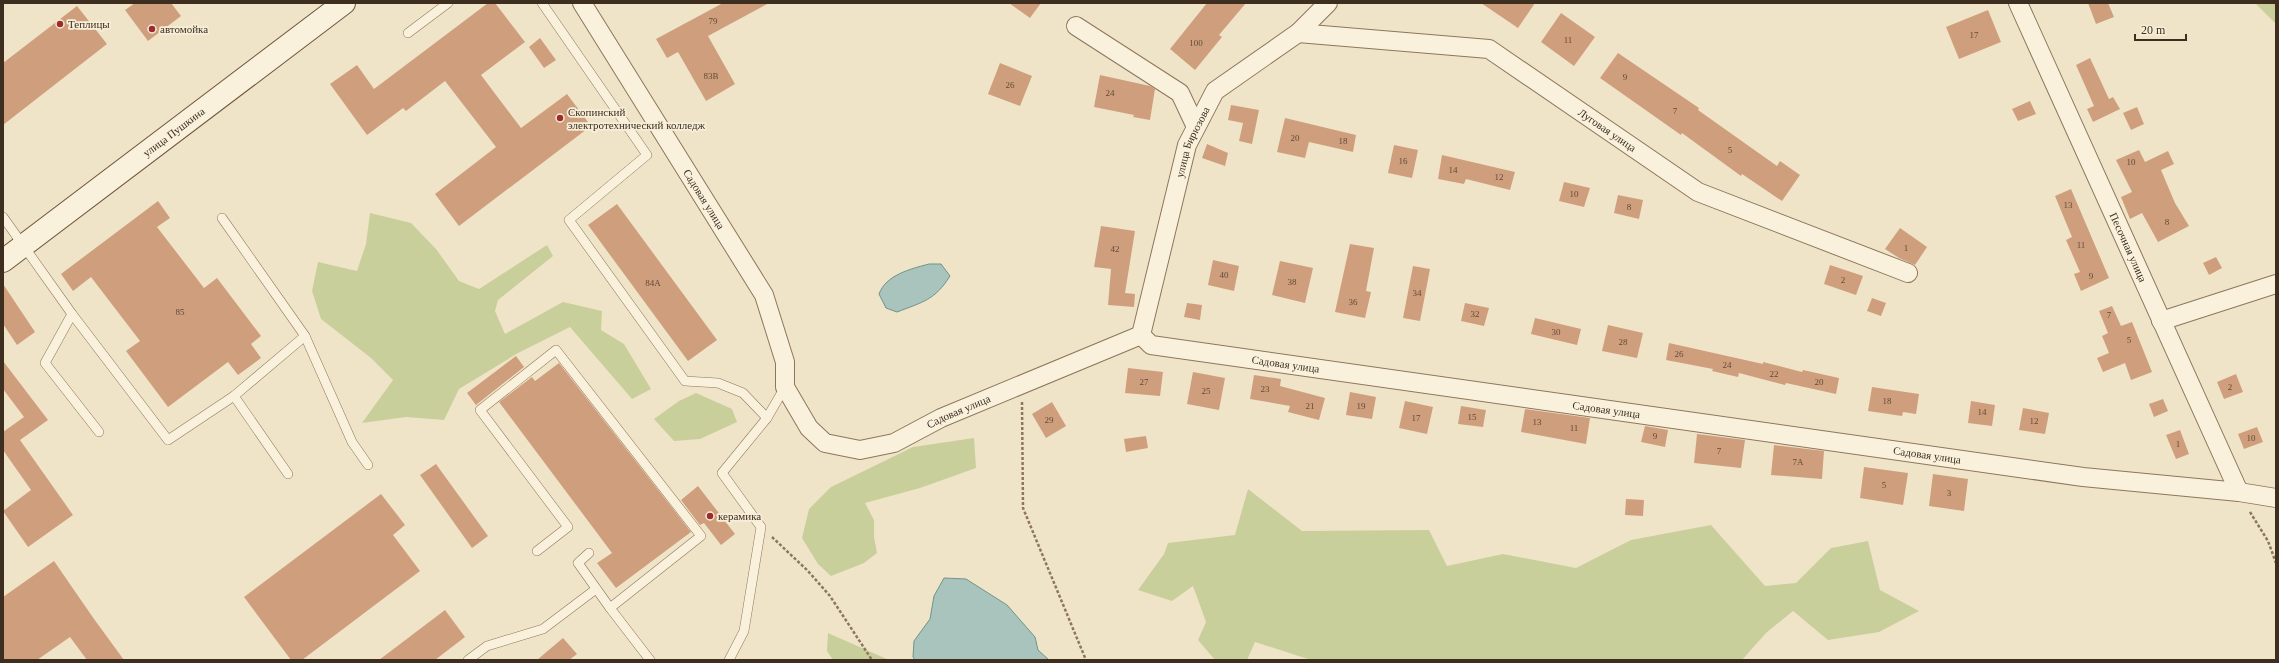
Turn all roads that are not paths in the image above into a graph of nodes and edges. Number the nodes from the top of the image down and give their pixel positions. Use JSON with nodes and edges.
{"nodes":[{"id":1,"x":344,"y":3,"type":"edge"},
{"id":2,"x":448,"y":3,"type":"edge"},
{"id":3,"x":542,"y":3,"type":"edge"},
{"id":4,"x":582,"y":3,"type":"edge"},
{"id":5,"x":1328,"y":3,"type":"edge"},
{"id":6,"x":2018,"y":3,"type":"edge"},
{"id":7,"x":1076,"y":26,"type":"dead end"},
{"id":8,"x":408,"y":33,"type":"dead end"},
{"id":9,"x":1298,"y":33,"type":"junction"},
{"id":10,"x":1196,"y":127,"type":"junction"},
{"id":11,"x":3,"y":217,"type":"edge"},
{"id":12,"x":222,"y":218,"type":"dead end"},
{"id":13,"x":24,"y":245,"type":"junction"},
{"id":14,"x":3,"y":261,"type":"edge"},
{"id":15,"x":1908,"y":273,"type":"dead end"},
{"id":16,"x":2276,"y":284,"type":"edge"},
{"id":17,"x":72,"y":314,"type":"junction"},
{"id":18,"x":2161,"y":321,"type":"junction"},
{"id":19,"x":1141,"y":335,"type":"junction"},
{"id":20,"x":305,"y":336,"type":"junction"},
{"id":21,"x":785,"y":387,"type":"junction"},
{"id":22,"x":234,"y":396,"type":"junction"},
{"id":23,"x":767,"y":418,"type":"junction"},
{"id":24,"x":99,"y":432,"type":"dead end"},
{"id":25,"x":368,"y":465,"type":"dead end"},
{"id":26,"x":288,"y":474,"type":"dead end"},
{"id":27,"x":2239,"y":492,"type":"junction"},
{"id":28,"x":2276,"y":498,"type":"edge"},
{"id":29,"x":537,"y":551,"type":"dead end"},
{"id":30,"x":589,"y":553,"type":"dead end"},
{"id":31,"x":596,"y":589,"type":"junction"},
{"id":32,"x":610,"y":608,"type":"junction"},
{"id":33,"x":468,"y":660,"type":"edge"},
{"id":34,"x":650,"y":660,"type":"edge"},
{"id":35,"x":729,"y":660,"type":"edge"}],
"edges":[{"from":1,"to":13,"type":"main road","name":"улица Пушкина"},
{"from":2,"to":8,"type":"lane"},
{"from":3,"to":23,"type":"lane"},
{"from":4,"to":21,"type":"street","name":"Садовая улица"},
{"from":5,"to":9,"type":"street","name":"улица Бирюзова"},
{"from":6,"to":18,"type":"street","name":"Песочная улица"},
{"from":7,"to":10,"type":"street"},
{"from":9,"to":10,"type":"street","name":"улица Бирюзова"},
{"from":9,"to":15,"type":"street","name":"Луговая улица"},
{"from":10,"to":19,"type":"street","name":"улица Бирюзова"},
{"from":11,"to":13,"type":"lane"},
{"from":12,"to":20,"type":"lane"},
{"from":13,"to":14,"type":"main road","name":"улица Пушкина"},
{"from":13,"to":17,"type":"lane"},
{"from":16,"to":18,"type":"street"},
{"from":17,"to":22,"type":"lane"},
{"from":17,"to":24,"type":"lane"},
{"from":18,"to":27,"type":"street","name":"Песочная улица"},
{"from":19,"to":21,"type":"street","name":"Садовая улица"},
{"from":19,"to":27,"type":"street","name":"Садовая улица"},
{"from":20,"to":22,"type":"lane"},
{"from":20,"to":25,"type":"lane"},
{"from":21,"to":23,"type":"lane"},
{"from":22,"to":26,"type":"lane"},
{"from":23,"to":35,"type":"lane"},
{"from":27,"to":28,"type":"street","name":"Садовая улица"},
{"from":29,"to":32,"type":"lane"},
{"from":30,"to":31,"type":"lane"},
{"from":31,"to":32,"type":"lane"},
{"from":31,"to":33,"type":"lane"},
{"from":32,"to":34,"type":"lane"}]}
